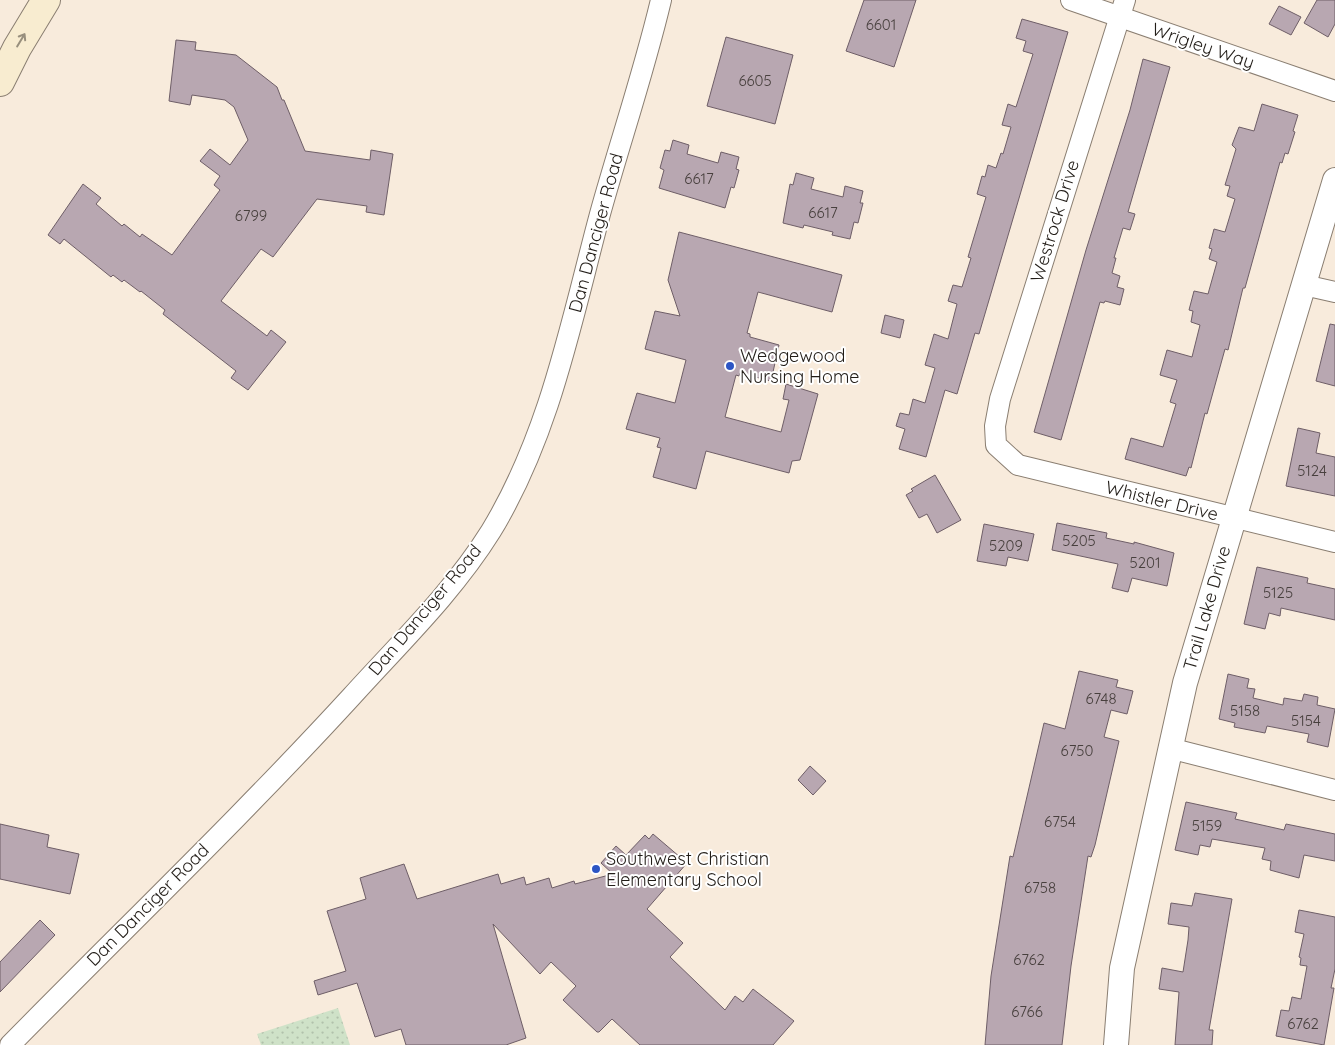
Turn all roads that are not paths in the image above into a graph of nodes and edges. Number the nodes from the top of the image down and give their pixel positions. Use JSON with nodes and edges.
{"nodes":[{"id":1,"x":46,"y":0,"type":"edge"},
{"id":2,"x":661,"y":0,"type":"edge"},
{"id":3,"x":1071,"y":0,"type":"edge"},
{"id":4,"x":1122,"y":9,"type":"edge"},
{"id":5,"x":0,"y":82,"type":"edge"},
{"id":6,"x":1335,"y":90,"type":"edge"},
{"id":7,"x":1335,"y":180,"type":"edge"},
{"id":8,"x":1304,"y":285,"type":"junction"},
{"id":9,"x":1335,"y":292,"type":"edge"},
{"id":10,"x":996,"y":445,"type":"joint"},
{"id":11,"x":1234,"y":518,"type":"junction"},
{"id":12,"x":1335,"y":542,"type":"edge"},
{"id":13,"x":1169,"y":748,"type":"junction"},
{"id":14,"x":1335,"y":790,"type":"edge"},
{"id":15,"x":10,"y":1045,"type":"edge"},
{"id":16,"x":1116,"y":1045,"type":"edge"}],
"edges":[{"from":5,"to":1,"type":"main road","one_way":true},
{"from":2,"to":15,"type":"street","name":"Dan Danciger Road"},
{"from":3,"to":4,"type":"street","name":"Wrigley Way"},
{"from":4,"to":6,"type":"street","name":"Wrigley Way"},
{"from":4,"to":10,"type":"street","name":"Westrock Drive"},
{"from":7,"to":8,"type":"street","name":"Trail Lake Drive"},
{"from":8,"to":9,"type":"street"},
{"from":8,"to":11,"type":"street","name":"Trail Lake Drive"},
{"from":10,"to":11,"type":"street","name":"Whistler Drive"},
{"from":11,"to":12,"type":"street","name":"Whistler Drive"},
{"from":11,"to":13,"type":"street","name":"Trail Lake Drive"},
{"from":13,"to":14,"type":"street"},
{"from":13,"to":16,"type":"street","name":"Trail Lake Drive"}]}
